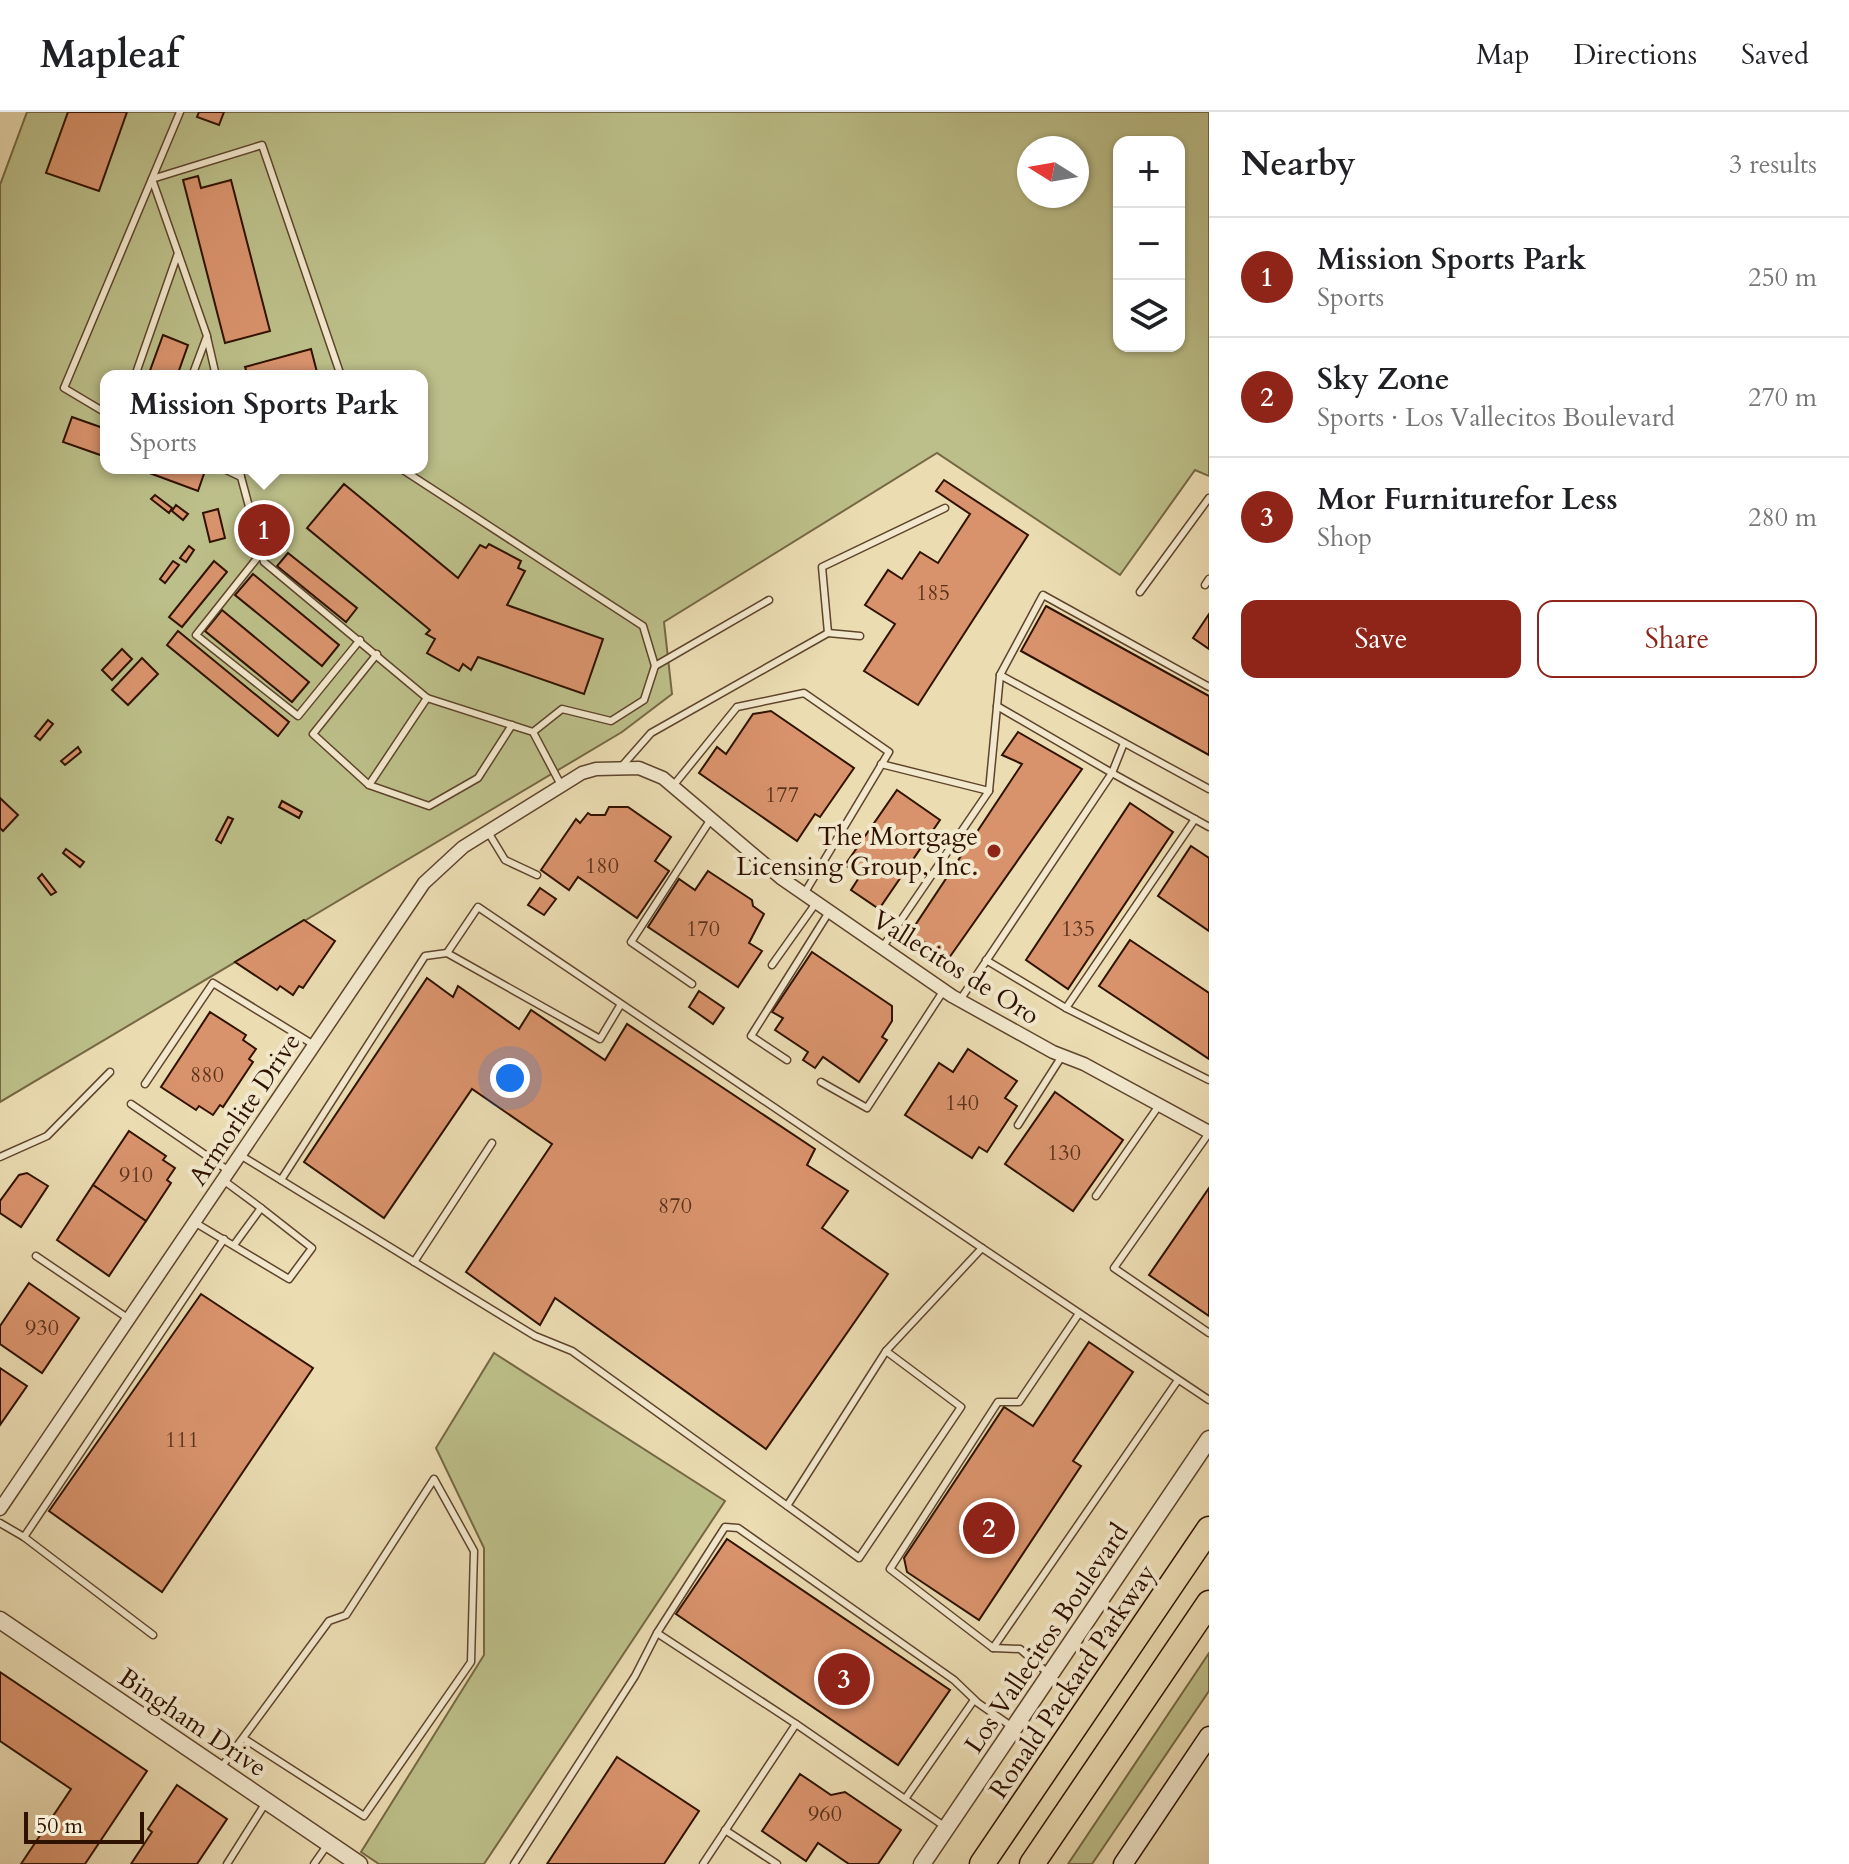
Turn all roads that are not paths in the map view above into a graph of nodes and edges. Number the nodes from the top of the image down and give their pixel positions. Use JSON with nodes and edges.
{"nodes":[{"id":1,"x":180,"y":112,"type":"edge"},
{"id":2,"x":152,"y":179,"type":"junction"},
{"id":3,"x":178,"y":253,"type":"junction"},
{"id":4,"x":207,"y":336,"type":"junction"},
{"id":5,"x":137,"y":370,"type":"edge"},
{"id":6,"x":194,"y":370,"type":"edge"},
{"id":7,"x":215,"y":370,"type":"edge"},
{"id":8,"x":339,"y":370,"type":"edge"},
{"id":9,"x":100,"y":409,"type":"edge"},
{"id":10,"x":235,"y":474,"type":"edge"},
{"id":11,"x":240,"y":474,"type":"edge"},
{"id":12,"x":409,"y":474,"type":"edge"},
{"id":13,"x":241,"y":477,"type":"junction"},
{"id":14,"x":1209,"y":498,"type":"edge"},
{"id":15,"x":945,"y":508,"type":"dead end"},
{"id":16,"x":262,"y":552,"type":"junction"},
{"id":17,"x":1140,"y":592,"type":"dead end"},
{"id":18,"x":769,"y":600,"type":"dead end"},
{"id":19,"x":828,"y":633,"type":"junction"},
{"id":20,"x":860,"y":636,"type":"dead end"},
{"id":21,"x":360,"y":640,"type":"junction"},
{"id":22,"x":377,"y":654,"type":"junction"},
{"id":23,"x":655,"y":666,"type":"junction"},
{"id":24,"x":1000,"y":675,"type":"junction"},
{"id":25,"x":1209,"y":687,"type":"edge"},
{"id":26,"x":427,"y":698,"type":"junction"},
{"id":27,"x":997,"y":706,"type":"junction"},
{"id":28,"x":512,"y":725,"type":"junction"},
{"id":29,"x":533,"y":732,"type":"junction"},
{"id":30,"x":1124,"y":743,"type":"junction"},
{"id":31,"x":881,"y":764,"type":"junction"},
{"id":32,"x":620,"y":769,"type":"junction"},
{"id":33,"x":1112,"y":773,"type":"junction"},
{"id":34,"x":369,"y":785,"type":"junction"},
{"id":35,"x":567,"y":785,"type":"junction"},
{"id":36,"x":673,"y":786,"type":"junction"},
{"id":37,"x":1209,"y":789,"type":"edge"},
{"id":38,"x":989,"y":791,"type":"junction"},
{"id":39,"x":711,"y":819,"type":"junction"},
{"id":40,"x":1195,"y":819,"type":"junction"},
{"id":41,"x":1208,"y":824,"type":"edge"},
{"id":42,"x":488,"y":832,"type":"junction"},
{"id":43,"x":537,"y":875,"type":"dead end"},
{"id":44,"x":804,"y":894,"type":"junction"},
{"id":45,"x":816,"y":903,"type":"junction"},
{"id":46,"x":829,"y":912,"type":"junction"},
{"id":47,"x":882,"y":948,"type":"junction"},
{"id":48,"x":447,"y":953,"type":"junction"},
{"id":49,"x":986,"y":960,"type":"junction"},
{"id":50,"x":772,"y":965,"type":"dead end"},
{"id":51,"x":692,"y":984,"type":"dead end"},
{"id":52,"x":944,"y":990,"type":"junction"},
{"id":53,"x":960,"y":1000,"type":"junction"},
{"id":54,"x":621,"y":1004,"type":"junction"},
{"id":55,"x":1066,"y":1008,"type":"junction"},
{"id":56,"x":314,"y":1045,"type":"junction"},
{"id":57,"x":1062,"y":1056,"type":"junction"},
{"id":58,"x":787,"y":1060,"type":"dead end"},
{"id":59,"x":110,"y":1072,"type":"dead end"},
{"id":60,"x":1209,"y":1080,"type":"edge"},
{"id":61,"x":821,"y":1082,"type":"dead end"},
{"id":62,"x":145,"y":1084,"type":"dead end"},
{"id":63,"x":131,"y":1104,"type":"dead end"},
{"id":64,"x":1160,"y":1104,"type":"junction"},
{"id":65,"x":1018,"y":1125,"type":"dead end"},
{"id":66,"x":1209,"y":1132,"type":"edge"},
{"id":67,"x":492,"y":1143,"type":"dead end"},
{"id":68,"x":240,"y":1155,"type":"junction"},
{"id":69,"x":0,"y":1157,"type":"edge"},
{"id":70,"x":226,"y":1175,"type":"junction"},
{"id":71,"x":281,"y":1180,"type":"junction"},
{"id":72,"x":1096,"y":1196,"type":"dead end"},
{"id":73,"x":261,"y":1208,"type":"junction"},
{"id":74,"x":194,"y":1222,"type":"junction"},
{"id":75,"x":224,"y":1239,"type":"junction"},
{"id":76,"x":234,"y":1245,"type":"junction"},
{"id":77,"x":982,"y":1248,"type":"junction"},
{"id":78,"x":36,"y":1256,"type":"dead end"},
{"id":79,"x":414,"y":1262,"type":"junction"},
{"id":80,"x":1078,"y":1315,"type":"junction"},
{"id":81,"x":129,"y":1319,"type":"junction"},
{"id":82,"x":1209,"y":1333,"type":"edge"},
{"id":83,"x":886,"y":1351,"type":"junction"},
{"id":84,"x":1178,"y":1380,"type":"junction"},
{"id":85,"x":1209,"y":1400,"type":"edge"},
{"id":86,"x":1209,"y":1439,"type":"edge"},
{"id":87,"x":787,"y":1506,"type":"junction"},
{"id":88,"x":0,"y":1509,"type":"edge"},
{"id":89,"x":0,"y":1523,"type":"edge"},
{"id":90,"x":1209,"y":1529,"type":"edge"},
{"id":91,"x":24,"y":1537,"type":"junction"},
{"id":92,"x":1209,"y":1603,"type":"edge"},
{"id":93,"x":0,"y":1620,"type":"edge"},
{"id":94,"x":657,"y":1633,"type":"junction"},
{"id":95,"x":153,"y":1635,"type":"dead end"},
{"id":96,"x":993,"y":1648,"type":"junction"},
{"id":97,"x":1050,"y":1675,"type":"junction"},
{"id":98,"x":974,"y":1700,"type":"junction"},
{"id":99,"x":796,"y":1724,"type":"junction"},
{"id":100,"x":1014,"y":1728,"type":"junction"},
{"id":101,"x":243,"y":1738,"type":"junction"},
{"id":102,"x":1207,"y":1745,"type":"edge"},
{"id":103,"x":220,"y":1769,"type":"junction"},
{"id":104,"x":905,"y":1799,"type":"junction"},
{"id":105,"x":267,"y":1801,"type":"junction"},
{"id":106,"x":947,"y":1828,"type":"junction"},
{"id":107,"x":725,"y":1830,"type":"junction"},
{"id":108,"x":328,"y":1843,"type":"junction"},
{"id":109,"x":227,"y":1864,"type":"edge"},
{"id":110,"x":314,"y":1864,"type":"edge"},
{"id":111,"x":359,"y":1864,"type":"edge"},
{"id":112,"x":514,"y":1864,"type":"edge"},
{"id":113,"x":703,"y":1864,"type":"edge"},
{"id":114,"x":777,"y":1864,"type":"edge"},
{"id":115,"x":922,"y":1864,"type":"edge"},
{"id":116,"x":982,"y":1864,"type":"edge"},
{"id":117,"x":1032,"y":1864,"type":"edge"},
{"id":118,"x":1123,"y":1864,"type":"edge"}],
"edges":[{"from":1,"to":2,"type":"lane"},
{"from":2,"to":3,"type":"lane"},
{"from":2,"to":8,"type":"lane"},
{"from":2,"to":9,"type":"lane"},
{"from":3,"to":4,"type":"lane"},
{"from":3,"to":5,"type":"lane"},
{"from":4,"to":6,"type":"lane"},
{"from":4,"to":7,"type":"lane"},
{"from":10,"to":13,"type":"lane"},
{"from":11,"to":13,"type":"lane"},
{"from":12,"to":23,"type":"lane"},
{"from":13,"to":16,"type":"lane"},
{"from":14,"to":17,"type":"lane"},
{"from":15,"to":19,"type":"lane"},
{"from":16,"to":21,"type":"lane"},
{"from":16,"to":21,"type":"lane"},
{"from":18,"to":23,"type":"lane"},
{"from":19,"to":20,"type":"lane"},
{"from":19,"to":32,"type":"lane"},
{"from":21,"to":22,"type":"lane"},
{"from":22,"to":26,"type":"lane"},
{"from":22,"to":34,"type":"lane"},
{"from":23,"to":29,"type":"lane"},
{"from":24,"to":25,"type":"lane"},
{"from":24,"to":27,"type":"lane"},
{"from":24,"to":30,"type":"lane"},
{"from":26,"to":28,"type":"lane"},
{"from":26,"to":34,"type":"lane"},
{"from":27,"to":33,"type":"lane"},
{"from":27,"to":38,"type":"lane"},
{"from":28,"to":29,"type":"lane"},
{"from":28,"to":34,"type":"lane"},
{"from":29,"to":35,"type":"lane"},
{"from":30,"to":33,"type":"lane"},
{"from":30,"to":37,"type":"lane"},
{"from":31,"to":36,"type":"lane"},
{"from":31,"to":38,"type":"lane"},
{"from":31,"to":44,"type":"lane"},
{"from":32,"to":35,"type":"street","name":"Vallecitos de Oro"},
{"from":32,"to":36,"type":"street","name":"Vallecitos de Oro"},
{"from":33,"to":40,"type":"lane"},
{"from":33,"to":49,"type":"lane"},
{"from":35,"to":42,"type":"street","name":"Armorlite Drive"},
{"from":36,"to":39,"type":"street","name":"Vallecitos de Oro"},
{"from":38,"to":47,"type":"lane"},
{"from":39,"to":44,"type":"street","name":"Vallecitos de Oro"},
{"from":39,"to":51,"type":"lane"},
{"from":40,"to":41,"type":"lane"},
{"from":40,"to":55,"type":"lane"},
{"from":42,"to":43,"type":"lane"},
{"from":42,"to":56,"type":"street","name":"Armorlite Drive"},
{"from":44,"to":45,"type":"street","name":"Vallecitos de Oro"},
{"from":45,"to":46,"type":"street","name":"Vallecitos de Oro"},
{"from":45,"to":50,"type":"lane"},
{"from":46,"to":47,"type":"street","name":"Vallecitos de Oro"},
{"from":46,"to":58,"type":"lane"},
{"from":47,"to":52,"type":"street","name":"Vallecitos de Oro"},
{"from":48,"to":54,"type":"lane"},
{"from":48,"to":54,"type":"lane"},
{"from":48,"to":71,"type":"lane"},
{"from":49,"to":53,"type":"lane"},
{"from":49,"to":55,"type":"lane"},
{"from":52,"to":53,"type":"street","name":"Vallecitos de Oro"},
{"from":52,"to":61,"type":"lane"},
{"from":53,"to":57,"type":"street","name":"Vallecitos de Oro"},
{"from":54,"to":77,"type":"lane"},
{"from":55,"to":60,"type":"lane"},
{"from":56,"to":62,"type":"lane"},
{"from":56,"to":68,"type":"street","name":"Armorlite Drive"},
{"from":57,"to":64,"type":"street","name":"Vallecitos de Oro"},
{"from":57,"to":65,"type":"lane"},
{"from":59,"to":69,"type":"lane"},
{"from":63,"to":70,"type":"lane"},
{"from":64,"to":66,"type":"street","name":"Vallecitos de Oro"},
{"from":64,"to":72,"type":"lane"},
{"from":66,"to":82,"type":"lane"},
{"from":67,"to":79,"type":"lane"},
{"from":68,"to":70,"type":"street","name":"Armorlite Drive"},
{"from":68,"to":71,"type":"lane"},
{"from":70,"to":73,"type":"lane"},
{"from":70,"to":74,"type":"street","name":"Armorlite Drive"},
{"from":71,"to":79,"type":"lane"},
{"from":73,"to":76,"type":"lane"},
{"from":73,"to":76,"type":"lane"},
{"from":74,"to":75,"type":"lane"},
{"from":74,"to":81,"type":"street","name":"Armorlite Drive"},
{"from":75,"to":76,"type":"lane"},
{"from":75,"to":91,"type":"lane"},
{"from":77,"to":80,"type":"lane"},
{"from":77,"to":83,"type":"lane"},
{"from":78,"to":81,"type":"lane"},
{"from":79,"to":87,"type":"lane"},
{"from":80,"to":84,"type":"lane"},
{"from":80,"to":96,"type":"lane"},
{"from":81,"to":88,"type":"street","name":"Armorlite Drive"},
{"from":83,"to":87,"type":"lane"},
{"from":83,"to":87,"type":"lane"},
{"from":84,"to":85,"type":"lane"},
{"from":84,"to":96,"type":"lane"},
{"from":86,"to":97,"type":"street","name":"Los Vallecitos Boulevard"},
{"from":89,"to":91,"type":"lane"},
{"from":90,"to":116,"type":"highway","name":"Ronald Packard Parkway"},
{"from":91,"to":95,"type":"lane"},
{"from":92,"to":117,"type":"highway"},
{"from":93,"to":103,"type":"street","name":"Bingham Drive"},
{"from":94,"to":98,"type":"lane"},
{"from":94,"to":99,"type":"lane"},
{"from":94,"to":112,"type":"lane"},
{"from":96,"to":97,"type":"lane"},
{"from":97,"to":100,"type":"street","name":"Los Vallecitos Boulevard"},
{"from":98,"to":100,"type":"lane"},
{"from":98,"to":104,"type":"lane"},
{"from":99,"to":104,"type":"lane"},
{"from":99,"to":107,"type":"lane"},
{"from":100,"to":106,"type":"street","name":"Los Vallecitos Boulevard"},
{"from":101,"to":101,"type":"lane"},
{"from":101,"to":103,"type":"lane"},
{"from":102,"to":118,"type":"main road"},
{"from":103,"to":105,"type":"street","name":"Bingham Drive"},
{"from":104,"to":106,"type":"lane"},
{"from":105,"to":108,"type":"street","name":"Bingham Drive"},
{"from":105,"to":109,"type":"lane"},
{"from":106,"to":115,"type":"street","name":"Los Vallecitos Boulevard"},
{"from":107,"to":113,"type":"lane"},
{"from":107,"to":114,"type":"lane"},
{"from":108,"to":110,"type":"lane"},
{"from":108,"to":111,"type":"street","name":"Bingham Drive"}]}
